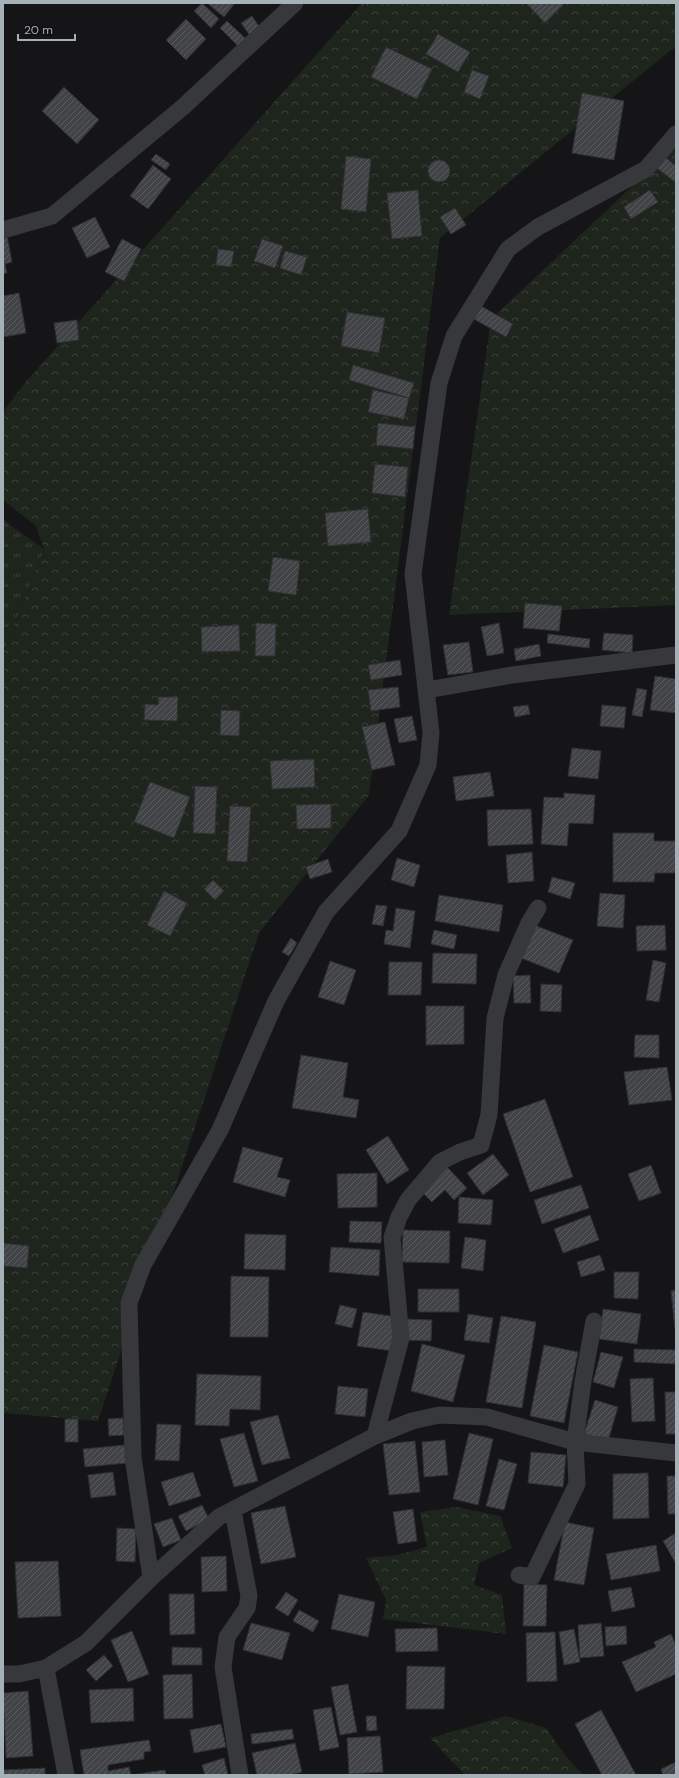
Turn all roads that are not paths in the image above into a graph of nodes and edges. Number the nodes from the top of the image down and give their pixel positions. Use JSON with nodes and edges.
{"nodes":[{"id":1,"x":295,"y":3,"type":"edge"},
{"id":2,"x":676,"y":134,"type":"edge"},
{"id":3,"x":3,"y":230,"type":"edge"},
{"id":4,"x":676,"y":655,"type":"edge"},
{"id":5,"x":427,"y":690,"type":"junction"},
{"id":6,"x":538,"y":908,"type":"dead end"},
{"id":7,"x":594,"y":1321,"type":"dead end"},
{"id":8,"x":376,"y":1436,"type":"junction"},
{"id":9,"x":575,"y":1442,"type":"junction"},
{"id":10,"x":676,"y":1453,"type":"edge"},
{"id":11,"x":233,"y":1511,"type":"junction"},
{"id":12,"x":519,"y":1575,"type":"dead end"},
{"id":13,"x":151,"y":1578,"type":"junction"},
{"id":14,"x":46,"y":1668,"type":"junction"},
{"id":15,"x":3,"y":1674,"type":"edge"},
{"id":16,"x":66,"y":1775,"type":"edge"},
{"id":17,"x":240,"y":1775,"type":"edge"}],
"edges":[{"from":1,"to":3,"type":"street"},
{"from":2,"to":5,"type":"street"},
{"from":4,"to":5,"type":"street"},
{"from":5,"to":13,"type":"street"},
{"from":6,"to":8,"type":"street"},
{"from":7,"to":9,"type":"street"},
{"from":8,"to":9,"type":"street"},
{"from":8,"to":11,"type":"street"},
{"from":9,"to":10,"type":"street"},
{"from":9,"to":12,"type":"street"},
{"from":11,"to":13,"type":"street"},
{"from":11,"to":17,"type":"street"},
{"from":13,"to":14,"type":"street"},
{"from":14,"to":15,"type":"street"},
{"from":14,"to":16,"type":"street"}]}
